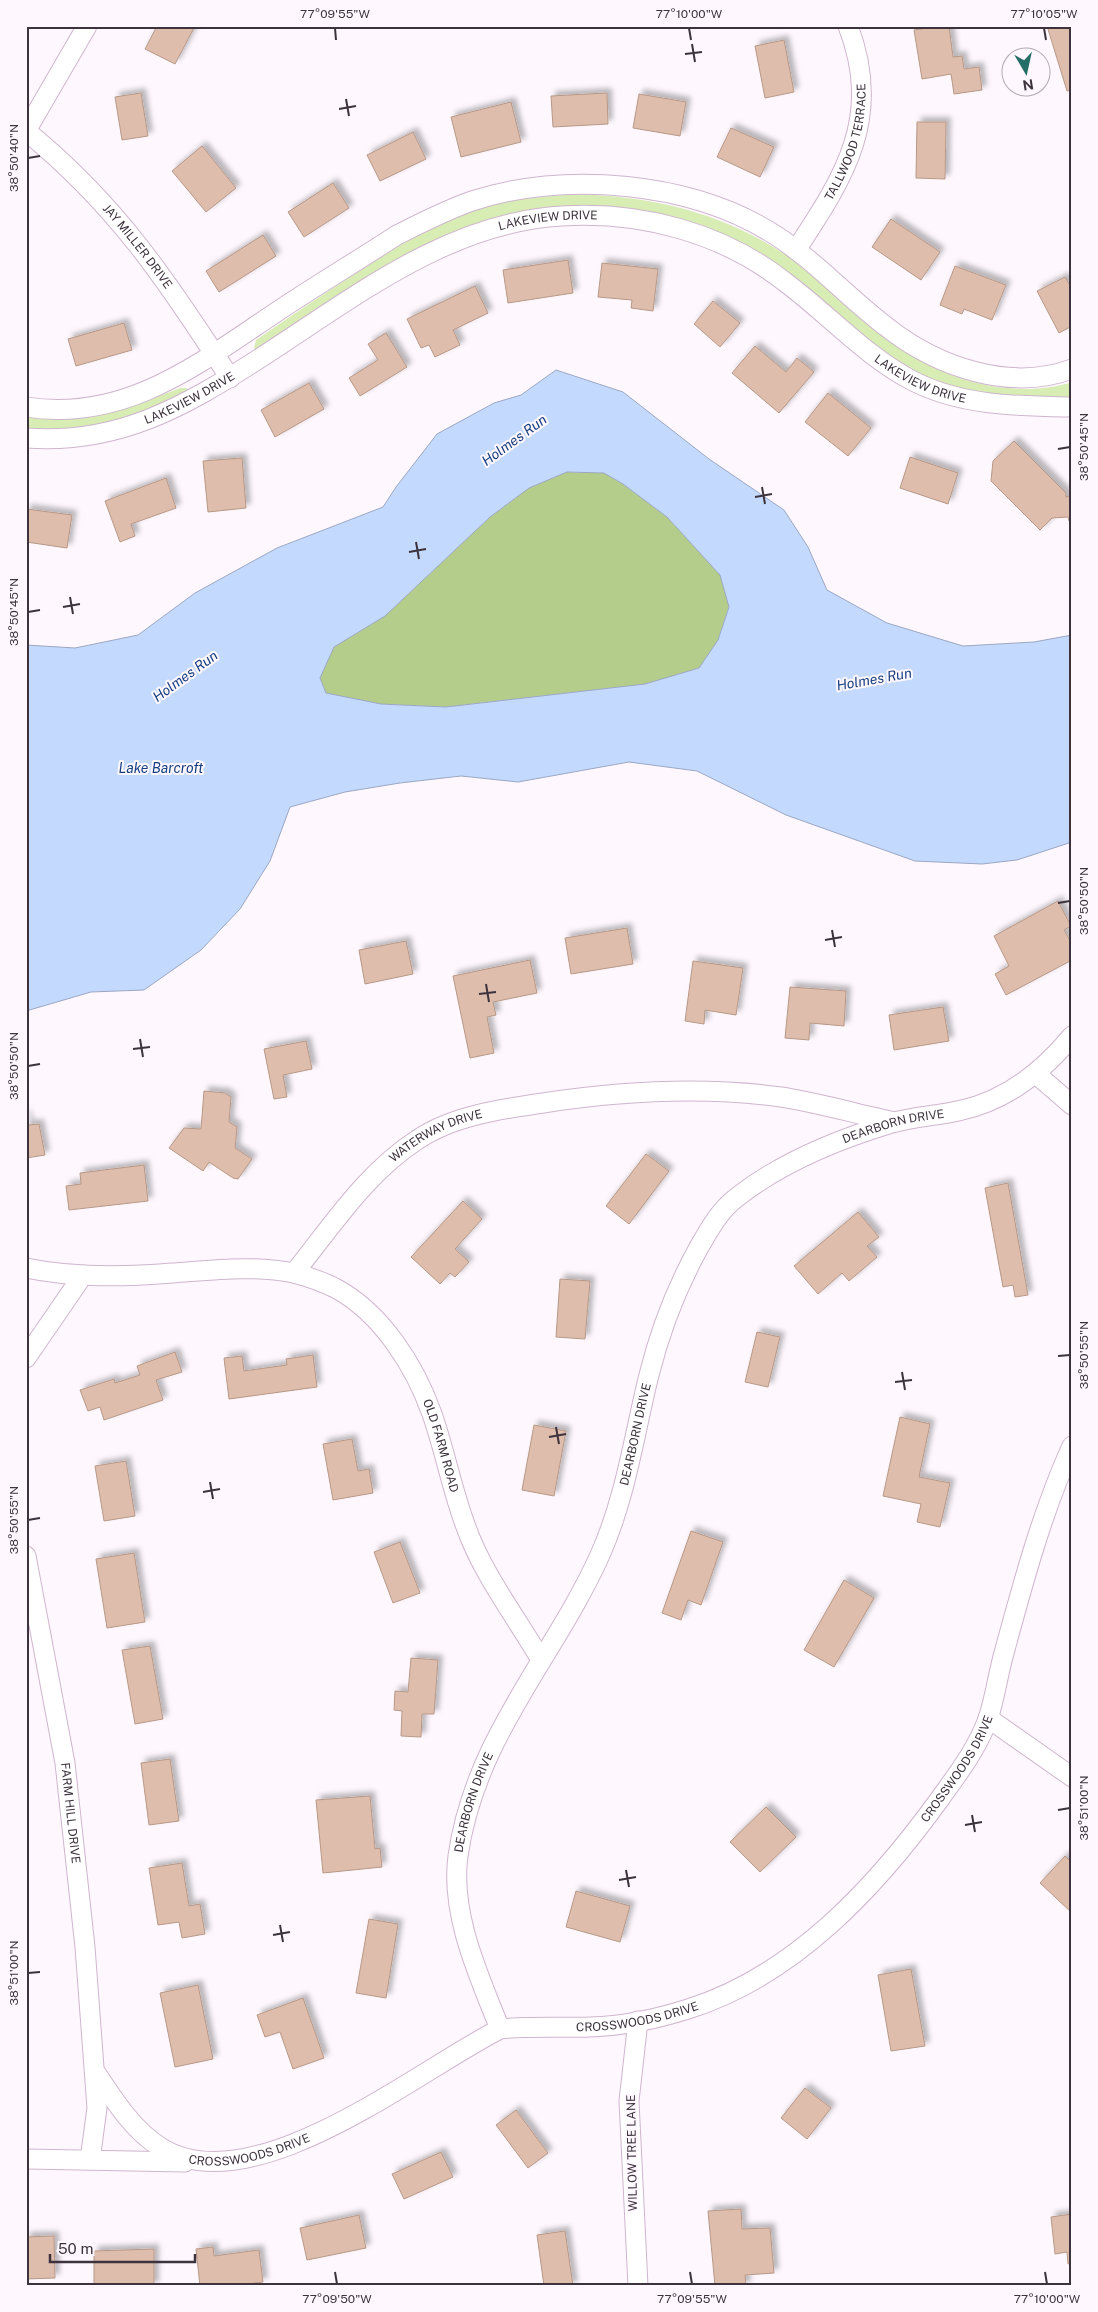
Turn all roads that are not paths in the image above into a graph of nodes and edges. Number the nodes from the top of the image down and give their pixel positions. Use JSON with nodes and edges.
{"nodes":[{"id":1,"x":87,"y":26,"type":"edge"},
{"id":2,"x":848,"y":26,"type":"edge"},
{"id":3,"x":26,"y":131,"type":"edge"},
{"id":4,"x":796,"y":250,"type":"junction"},
{"id":5,"x":215,"y":354,"type":"junction"},
{"id":6,"x":1072,"y":369,"type":"edge"},
{"id":7,"x":230,"y":378,"type":"junction"},
{"id":8,"x":26,"y":407,"type":"edge"},
{"id":9,"x":1072,"y":407,"type":"edge"},
{"id":10,"x":26,"y":438,"type":"edge"},
{"id":11,"x":1072,"y":1036,"type":"edge"},
{"id":12,"x":1036,"y":1074,"type":"junction"},
{"id":13,"x":1072,"y":1105,"type":"edge"},
{"id":14,"x":896,"y":1122,"type":"junction"},
{"id":15,"x":26,"y":1268,"type":"edge"},
{"id":16,"x":294,"y":1273,"type":"junction"},
{"id":17,"x":83,"y":1275,"type":"junction"},
{"id":18,"x":26,"y":1358,"type":"edge"},
{"id":19,"x":1072,"y":1446,"type":"edge"},
{"id":20,"x":26,"y":1556,"type":"edge"},
{"id":21,"x":541,"y":1660,"type":"junction"},
{"id":22,"x":988,"y":1718,"type":"junction"},
{"id":23,"x":1072,"y":1777,"type":"edge"},
{"id":24,"x":638,"y":2022,"type":"junction"},
{"id":25,"x":500,"y":2029,"type":"junction"},
{"id":26,"x":96,"y":2073,"type":"junction"},
{"id":27,"x":26,"y":2159,"type":"edge"},
{"id":28,"x":90,"y":2160,"type":"junction"},
{"id":29,"x":204,"y":2163,"type":"junction"},
{"id":30,"x":638,"y":2286,"type":"edge"}],
"edges":[{"from":1,"to":3,"type":"street"},
{"from":2,"to":4,"type":"street","name":"TALLWOOD TERRACE"},
{"from":3,"to":5,"type":"street","name":"JAY MILLER DRIVE"},
{"from":4,"to":5,"type":"street","name":"LAKEVIEW DRIVE"},
{"from":4,"to":6,"type":"street","name":"LAKEVIEW DRIVE"},
{"from":5,"to":7,"type":"street","name":"JAY MILLER DRIVE"},
{"from":5,"to":8,"type":"street","name":"LAKEVIEW DRIVE"},
{"from":7,"to":9,"type":"street","name":"LAKEVIEW DRIVE"},
{"from":7,"to":10,"type":"street","name":"LAKEVIEW DRIVE"},
{"from":11,"to":12,"type":"street","name":"DEARBORN DRIVE"},
{"from":12,"to":13,"type":"street"},
{"from":12,"to":14,"type":"street","name":"DEARBORN DRIVE"},
{"from":14,"to":16,"type":"street","name":"WATERWAY DRIVE"},
{"from":14,"to":21,"type":"street","name":"DEARBORN DRIVE"},
{"from":15,"to":17,"type":"street"},
{"from":16,"to":17,"type":"street"},
{"from":16,"to":21,"type":"street","name":"OLD FARM ROAD"},
{"from":17,"to":18,"type":"street"},
{"from":19,"to":22,"type":"street","name":"CROSSWOODS DRIVE"},
{"from":20,"to":26,"type":"street","name":"FARM HILL DRIVE"},
{"from":21,"to":25,"type":"street","name":"DEARBORN DRIVE"},
{"from":22,"to":23,"type":"street"},
{"from":22,"to":24,"type":"street","name":"CROSSWOODS DRIVE"},
{"from":24,"to":25,"type":"street","name":"CROSSWOODS DRIVE"},
{"from":24,"to":30,"type":"street","name":"WILLOW TREE LANE"},
{"from":25,"to":29,"type":"street","name":"CROSSWOODS DRIVE"},
{"from":26,"to":28,"type":"street"},
{"from":26,"to":29,"type":"street","name":"CROSSWOODS DRIVE"},
{"from":27,"to":28,"type":"street"},
{"from":28,"to":29,"type":"street"}]}
